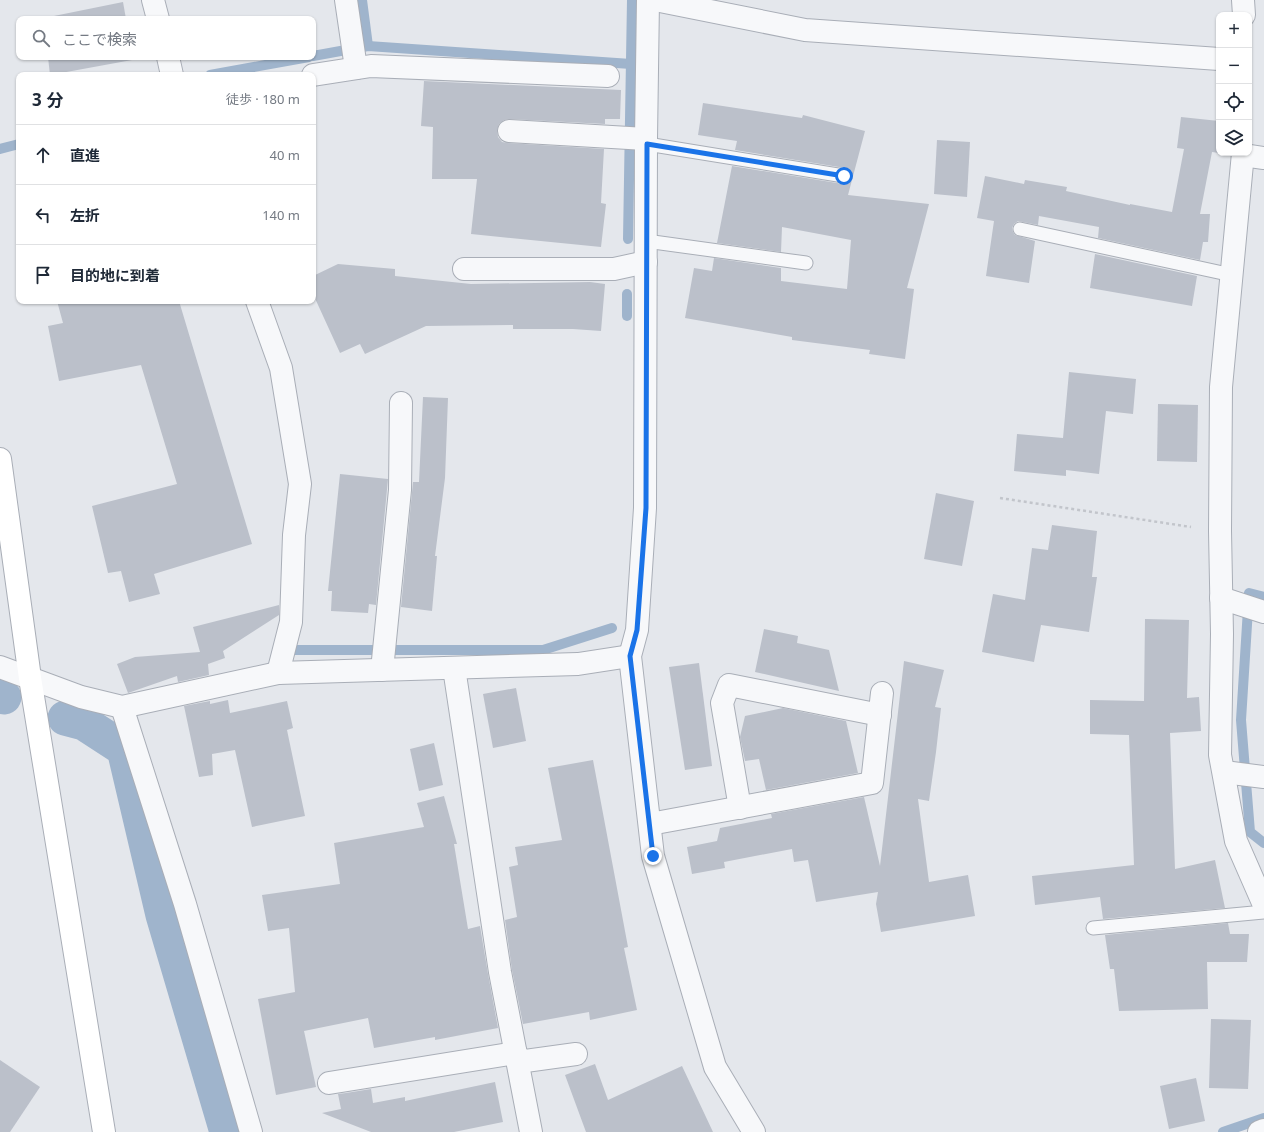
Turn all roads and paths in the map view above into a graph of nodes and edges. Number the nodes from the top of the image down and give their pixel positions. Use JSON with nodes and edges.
{"nodes":[{"id":1,"x":153,"y":0,"type":"edge"},
{"id":2,"x":346,"y":0,"type":"edge"},
{"id":3,"x":648,"y":0,"type":"edge"},
{"id":4,"x":655,"y":0,"type":"edge"},
{"id":5,"x":1243,"y":0,"type":"edge"},
{"id":6,"x":1244,"y":12,"type":"edge"},
{"id":7,"x":157,"y":16,"type":"edge"},
{"id":8,"x":1216,"y":59,"type":"edge"},
{"id":9,"x":169,"y":60,"type":"edge"},
{"id":10,"x":356,"y":68,"type":"junction"},
{"id":11,"x":171,"y":72,"type":"edge"},
{"id":12,"x":316,"y":75,"type":"edge"},
{"id":13,"x":608,"y":76,"type":"dead end"},
{"id":14,"x":508,"y":131,"type":"dead end"},
{"id":15,"x":645,"y":141,"type":"junction"},
{"id":16,"x":1243,"y":156,"type":"edge"},
{"id":17,"x":1252,"y":156,"type":"edge"},
{"id":18,"x":1264,"y":158,"type":"edge"},
{"id":19,"x":844,"y":176,"type":"dead end"},
{"id":20,"x":1020,"y":229,"type":"dead end"},
{"id":21,"x":646,"y":241,"type":"junction"},
{"id":22,"x":646,"y":262,"type":"junction"},
{"id":23,"x":806,"y":263,"type":"dead end"},
{"id":24,"x":464,"y":269,"type":"dead end"},
{"id":25,"x":1232,"y":275,"type":"junction"},
{"id":26,"x":258,"y":304,"type":"edge"},
{"id":27,"x":401,"y":403,"type":"dead end"},
{"id":28,"x":0,"y":459,"type":"edge"},
{"id":29,"x":0,"y":497,"type":"edge"},
{"id":30,"x":1000,"y":498,"type":"dead end"},
{"id":31,"x":8,"y":518,"type":"junction"},
{"id":32,"x":1220,"y":531,"type":"junction"},
{"id":33,"x":1221,"y":598,"type":"junction"},
{"id":34,"x":1264,"y":612,"type":"edge"},
{"id":35,"x":630,"y":656,"type":"junction"},
{"id":36,"x":0,"y":667,"type":"edge"},
{"id":37,"x":454,"y":668,"type":"junction"},
{"id":38,"x":382,"y":670,"type":"junction"},
{"id":39,"x":278,"y":673,"type":"junction"},
{"id":40,"x":30,"y":678,"type":"junction"},
{"id":41,"x":882,"y":693,"type":"dead end"},
{"id":42,"x":122,"y":708,"type":"junction"},
{"id":43,"x":880,"y":715,"type":"junction"},
{"id":44,"x":1224,"y":772,"type":"junction"},
{"id":45,"x":1264,"y":777,"type":"edge"},
{"id":46,"x":740,"y":808,"type":"junction"},
{"id":47,"x":650,"y":824,"type":"junction"},
{"id":48,"x":1264,"y":905,"type":"edge"},
{"id":49,"x":1264,"y":912,"type":"edge"},
{"id":50,"x":1093,"y":928,"type":"dead end"},
{"id":51,"x":576,"y":1054,"type":"dead end"},
{"id":52,"x":517,"y":1058,"type":"junction"},
{"id":53,"x":329,"y":1083,"type":"dead end"},
{"id":54,"x":1264,"y":1130,"type":"edge"},
{"id":55,"x":104,"y":1132,"type":"edge"},
{"id":56,"x":251,"y":1132,"type":"edge"},
{"id":57,"x":532,"y":1132,"type":"edge"},
{"id":58,"x":754,"y":1132,"type":"edge"},
{"id":59,"x":1258,"y":1132,"type":"edge"}],
"edges":[{"from":1,"to":7,"type":"street"},
{"from":2,"to":10,"type":"street"},
{"from":3,"to":15,"type":"street"},
{"from":4,"to":8,"type":"street"},
{"from":5,"to":6,"type":"street"},
{"from":9,"to":11,"type":"street"},
{"from":10,"to":12,"type":"street"},
{"from":10,"to":13,"type":"street"},
{"from":14,"to":15,"type":"street"},
{"from":15,"to":19,"type":"lane"},
{"from":15,"to":21,"type":"street"},
{"from":16,"to":25,"type":"street"},
{"from":17,"to":18,"type":"street"},
{"from":20,"to":25,"type":"lane"},
{"from":21,"to":22,"type":"street"},
{"from":21,"to":23,"type":"lane"},
{"from":22,"to":24,"type":"street"},
{"from":22,"to":35,"type":"street"},
{"from":25,"to":32,"type":"street"},
{"from":26,"to":39,"type":"street"},
{"from":27,"to":38,"type":"street"},
{"from":28,"to":31,"type":"street"},
{"from":29,"to":31,"type":"street"},
{"from":30,"to":32,"type":"path"},
{"from":31,"to":40,"type":"street"},
{"from":32,"to":33,"type":"street"},
{"from":33,"to":34,"type":"street"},
{"from":33,"to":44,"type":"street"},
{"from":35,"to":37,"type":"street"},
{"from":35,"to":47,"type":"street"},
{"from":36,"to":40,"type":"street"},
{"from":37,"to":38,"type":"street"},
{"from":37,"to":52,"type":"street"},
{"from":38,"to":39,"type":"street"},
{"from":39,"to":42,"type":"street"},
{"from":40,"to":42,"type":"street"},
{"from":40,"to":55,"type":"street"},
{"from":41,"to":43,"type":"street"},
{"from":42,"to":56,"type":"street"},
{"from":43,"to":46,"type":"street"},
{"from":43,"to":46,"type":"street"},
{"from":44,"to":45,"type":"street"},
{"from":44,"to":48,"type":"street"},
{"from":46,"to":47,"type":"street"},
{"from":47,"to":58,"type":"street"},
{"from":49,"to":50,"type":"lane"},
{"from":51,"to":52,"type":"street"},
{"from":52,"to":53,"type":"street"},
{"from":52,"to":57,"type":"street"},
{"from":54,"to":59,"type":"street"}]}
